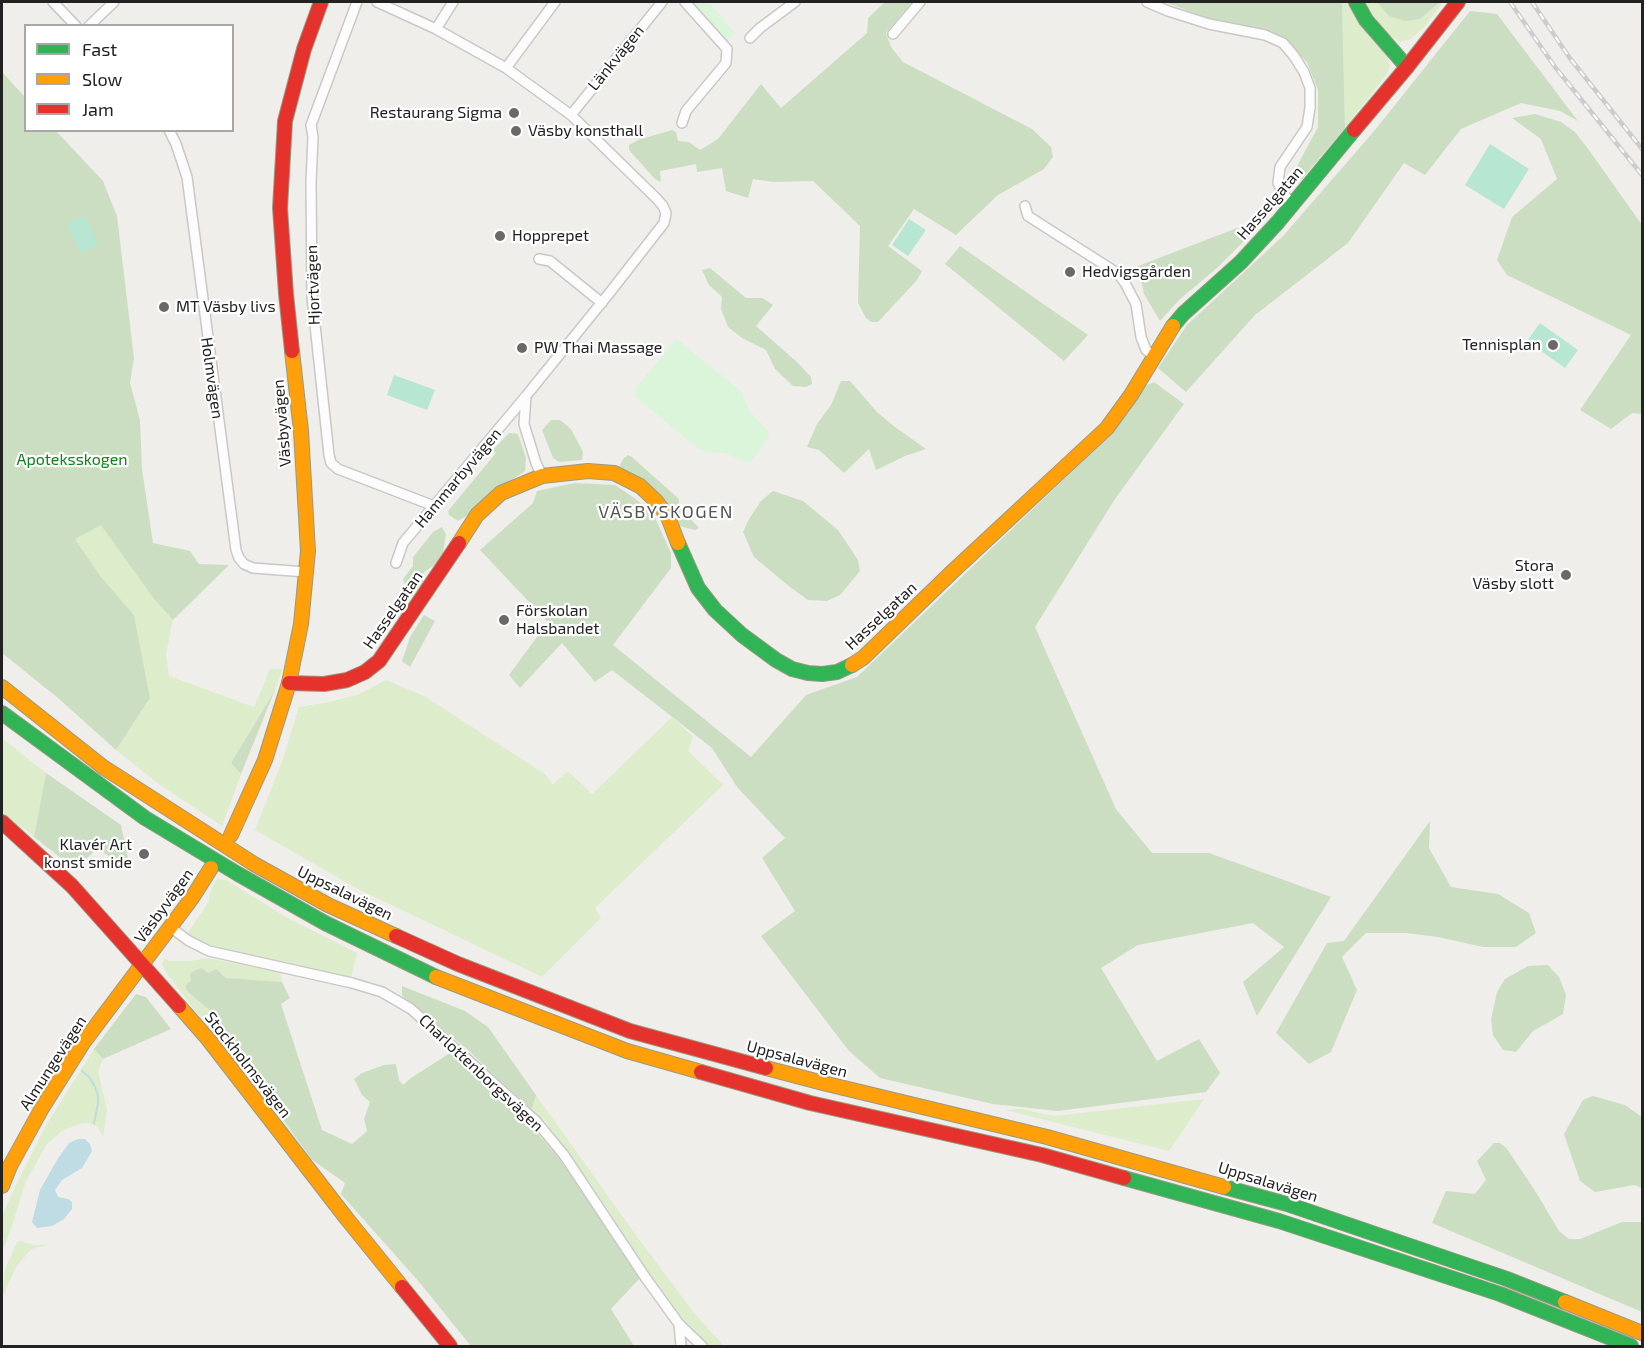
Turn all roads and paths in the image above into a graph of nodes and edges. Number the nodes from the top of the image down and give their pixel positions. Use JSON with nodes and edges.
{"nodes":[{"id":1,"x":53,"y":2,"type":"edge"},
{"id":2,"x":114,"y":2,"type":"edge"},
{"id":3,"x":321,"y":2,"type":"edge"},
{"id":4,"x":357,"y":2,"type":"edge"},
{"id":5,"x":377,"y":2,"type":"edge"},
{"id":6,"x":453,"y":2,"type":"edge"},
{"id":7,"x":555,"y":2,"type":"edge"},
{"id":8,"x":662,"y":2,"type":"edge"},
{"id":9,"x":685,"y":2,"type":"edge"},
{"id":10,"x":795,"y":2,"type":"edge"},
{"id":11,"x":920,"y":2,"type":"edge"},
{"id":12,"x":1148,"y":2,"type":"edge"},
{"id":13,"x":1356,"y":2,"type":"edge"},
{"id":14,"x":1458,"y":2,"type":"edge"},
{"id":15,"x":74,"y":24,"type":"edge"},
{"id":16,"x":91,"y":24,"type":"edge"},
{"id":17,"x":436,"y":29,"type":"junction"},
{"id":18,"x":893,"y":34,"type":"dead end"},
{"id":19,"x":750,"y":38,"type":"dead end"},
{"id":20,"x":1407,"y":67,"type":"junction"},
{"id":21,"x":506,"y":68,"type":"junction"},
{"id":22,"x":571,"y":115,"type":"junction"},
{"id":23,"x":682,"y":123,"type":"dead end"},
{"id":24,"x":170,"y":132,"type":"edge"},
{"id":25,"x":1293,"y":204,"type":"junction"},
{"id":26,"x":1026,"y":206,"type":"dead end"},
{"id":27,"x":539,"y":260,"type":"dead end"},
{"id":28,"x":602,"y":303,"type":"junction"},
{"id":29,"x":1154,"y":356,"type":"junction"},
{"id":30,"x":526,"y":396,"type":"junction"},
{"id":31,"x":542,"y":476,"type":"junction"},
{"id":32,"x":434,"y":506,"type":"junction"},
{"id":33,"x":396,"y":563,"type":"dead end"},
{"id":34,"x":306,"y":572,"type":"junction"},
{"id":35,"x":289,"y":683,"type":"junction"},
{"id":36,"x":2,"y":687,"type":"edge"},
{"id":37,"x":2,"y":713,"type":"edge"},
{"id":38,"x":2,"y":822,"type":"edge"},
{"id":39,"x":231,"y":836,"type":"dead end"},
{"id":40,"x":211,"y":868,"type":"dead end"},
{"id":41,"x":170,"y":927,"type":"junction"},
{"id":42,"x":142,"y":963,"type":"junction"},
{"id":43,"x":6,"y":1164,"type":"edge"},
{"id":44,"x":2,"y":1186,"type":"edge"},
{"id":45,"x":680,"y":1324,"type":"junction"},
{"id":46,"x":1642,"y":1333,"type":"edge"},
{"id":47,"x":450,"y":1347,"type":"edge"},
{"id":48,"x":681,"y":1347,"type":"edge"},
{"id":49,"x":702,"y":1347,"type":"edge"},
{"id":50,"x":1630,"y":1347,"type":"edge"}],
"edges":[{"from":1,"to":15,"type":"street"},
{"from":2,"to":16,"type":"street"},
{"from":3,"to":34,"type":"main road","name":"Väsbyvägen"},
{"from":4,"to":32,"type":"street","name":"Hjortvägen"},
{"from":5,"to":17,"type":"street","name":"Hammarbyvägen"},
{"from":6,"to":17,"type":"street"},
{"from":7,"to":21,"type":"street"},
{"from":8,"to":22,"type":"street","name":"Länkvägen"},
{"from":9,"to":23,"type":"street"},
{"from":10,"to":19,"type":"street"},
{"from":11,"to":18,"type":"street"},
{"from":12,"to":25,"type":"street"},
{"from":13,"to":20,"type":"main road"},
{"from":14,"to":20,"type":"main road","name":"Hasselgatan"},
{"from":17,"to":21,"type":"street","name":"Hammarbyvägen"},
{"from":20,"to":25,"type":"main road","name":"Hasselgatan"},
{"from":21,"to":22,"type":"street","name":"Hammarbyvägen"},
{"from":22,"to":28,"type":"street","name":"Hammarbyvägen"},
{"from":24,"to":34,"type":"street","name":"Holmvägen"},
{"from":25,"to":29,"type":"main road","name":"Hasselgatan"},
{"from":26,"to":29,"type":"street"},
{"from":27,"to":28,"type":"street"},
{"from":28,"to":30,"type":"street","name":"Hammarbyvägen"},
{"from":29,"to":31,"type":"main road","name":"Hasselgatan"},
{"from":30,"to":31,"type":"street","name":"Hammarbyvägen"},
{"from":30,"to":32,"type":"street","name":"Hammarbyvägen"},
{"from":31,"to":35,"type":"main road","name":"Hasselgatan"},
{"from":32,"to":33,"type":"street","name":"Hammarbyvägen"},
{"from":34,"to":35,"type":"main road","name":"Väsbyvägen"},
{"from":35,"to":39,"type":"main road","name":"Väsbyvägen"},
{"from":36,"to":46,"type":"main road","name":"Uppsalavägen"},
{"from":37,"to":50,"type":"main road","name":"Uppsalavägen"},
{"from":38,"to":42,"type":"main road","name":"Stockholmsvägen"},
{"from":40,"to":41,"type":"main road","name":"Väsbyvägen"},
{"from":41,"to":42,"type":"main road","name":"Väsbyvägen"},
{"from":41,"to":45,"type":"street","name":"Charlottenborgsvägen"},
{"from":42,"to":43,"type":"main road","name":"Almungevägen"},
{"from":42,"to":47,"type":"main road","name":"Stockholmsvägen"},
{"from":43,"to":44,"type":"main road","name":"Almungevägen"},
{"from":45,"to":48,"type":"street"},
{"from":45,"to":49,"type":"street","name":"Charlottenborgsvägen"}]}
